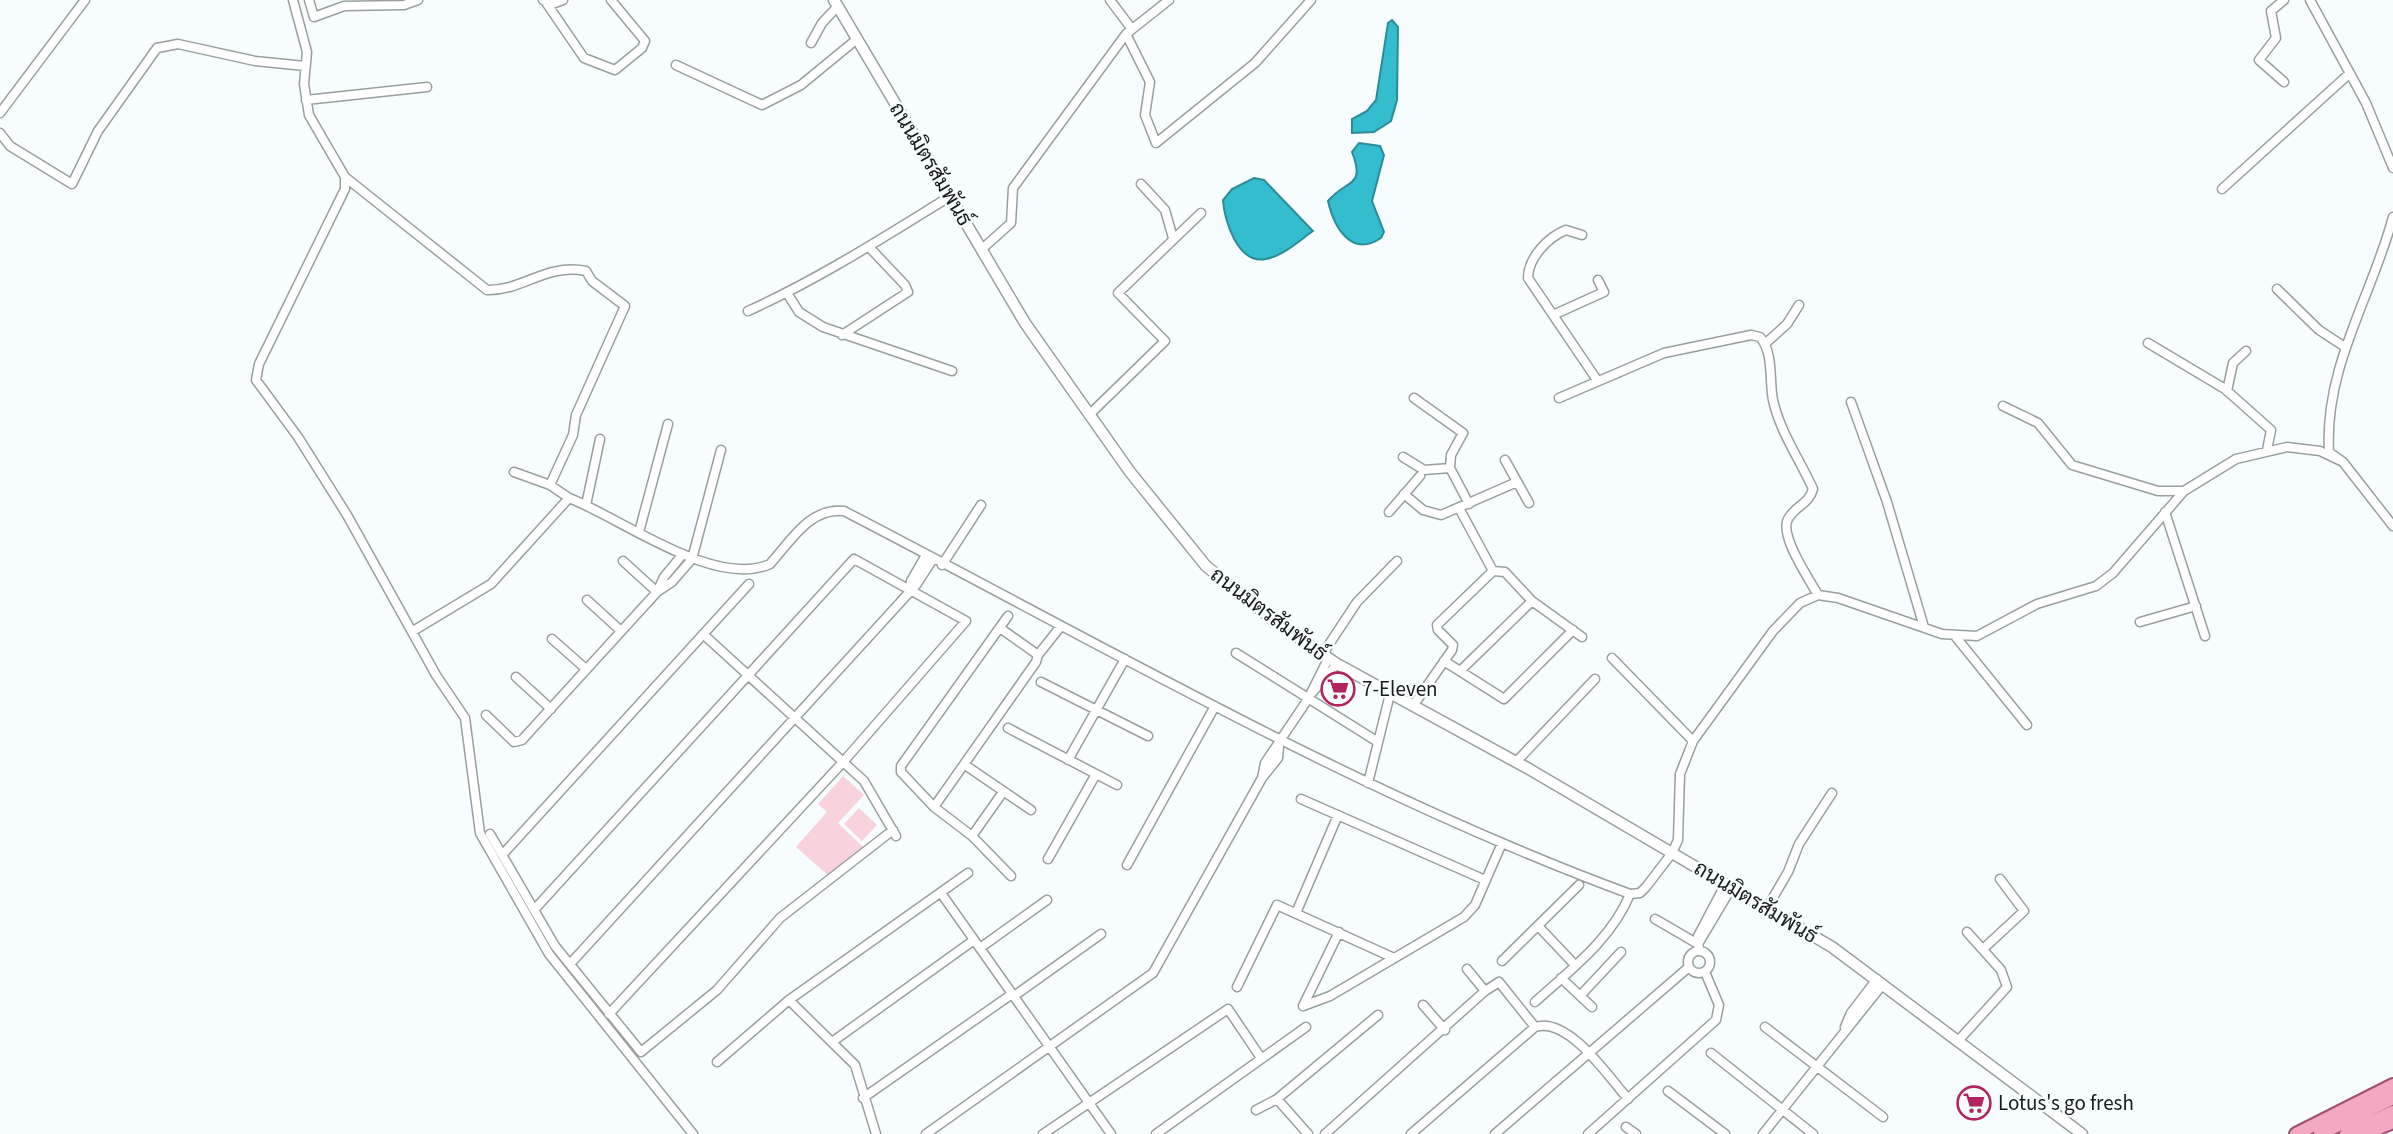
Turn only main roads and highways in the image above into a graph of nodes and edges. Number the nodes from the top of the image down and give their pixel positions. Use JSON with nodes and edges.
{"nodes":[{"id":1,"x":2393,"y":1085,"type":"edge"},
{"id":2,"x":2393,"y":1098,"type":"edge"},
{"id":3,"x":2393,"y":1112,"type":"edge"},
{"id":4,"x":2322,"y":1118,"type":"junction"},
{"id":5,"x":2393,"y":1122,"type":"edge"},
{"id":6,"x":2296,"y":1134,"type":"edge"},
{"id":7,"x":2310,"y":1134,"type":"edge"},
{"id":8,"x":2320,"y":1134,"type":"edge"},
{"id":9,"x":2346,"y":1134,"type":"edge"},
{"id":10,"x":2364,"y":1134,"type":"edge"}],
"edges":[{"from":1,"to":4,"type":"main road"},
{"from":2,"to":8,"type":"main road"},
{"from":3,"to":9,"type":"main road"},
{"from":4,"to":6,"type":"main road"},
{"from":4,"to":7,"type":"main road"},
{"from":5,"to":10,"type":"main road"}]}
